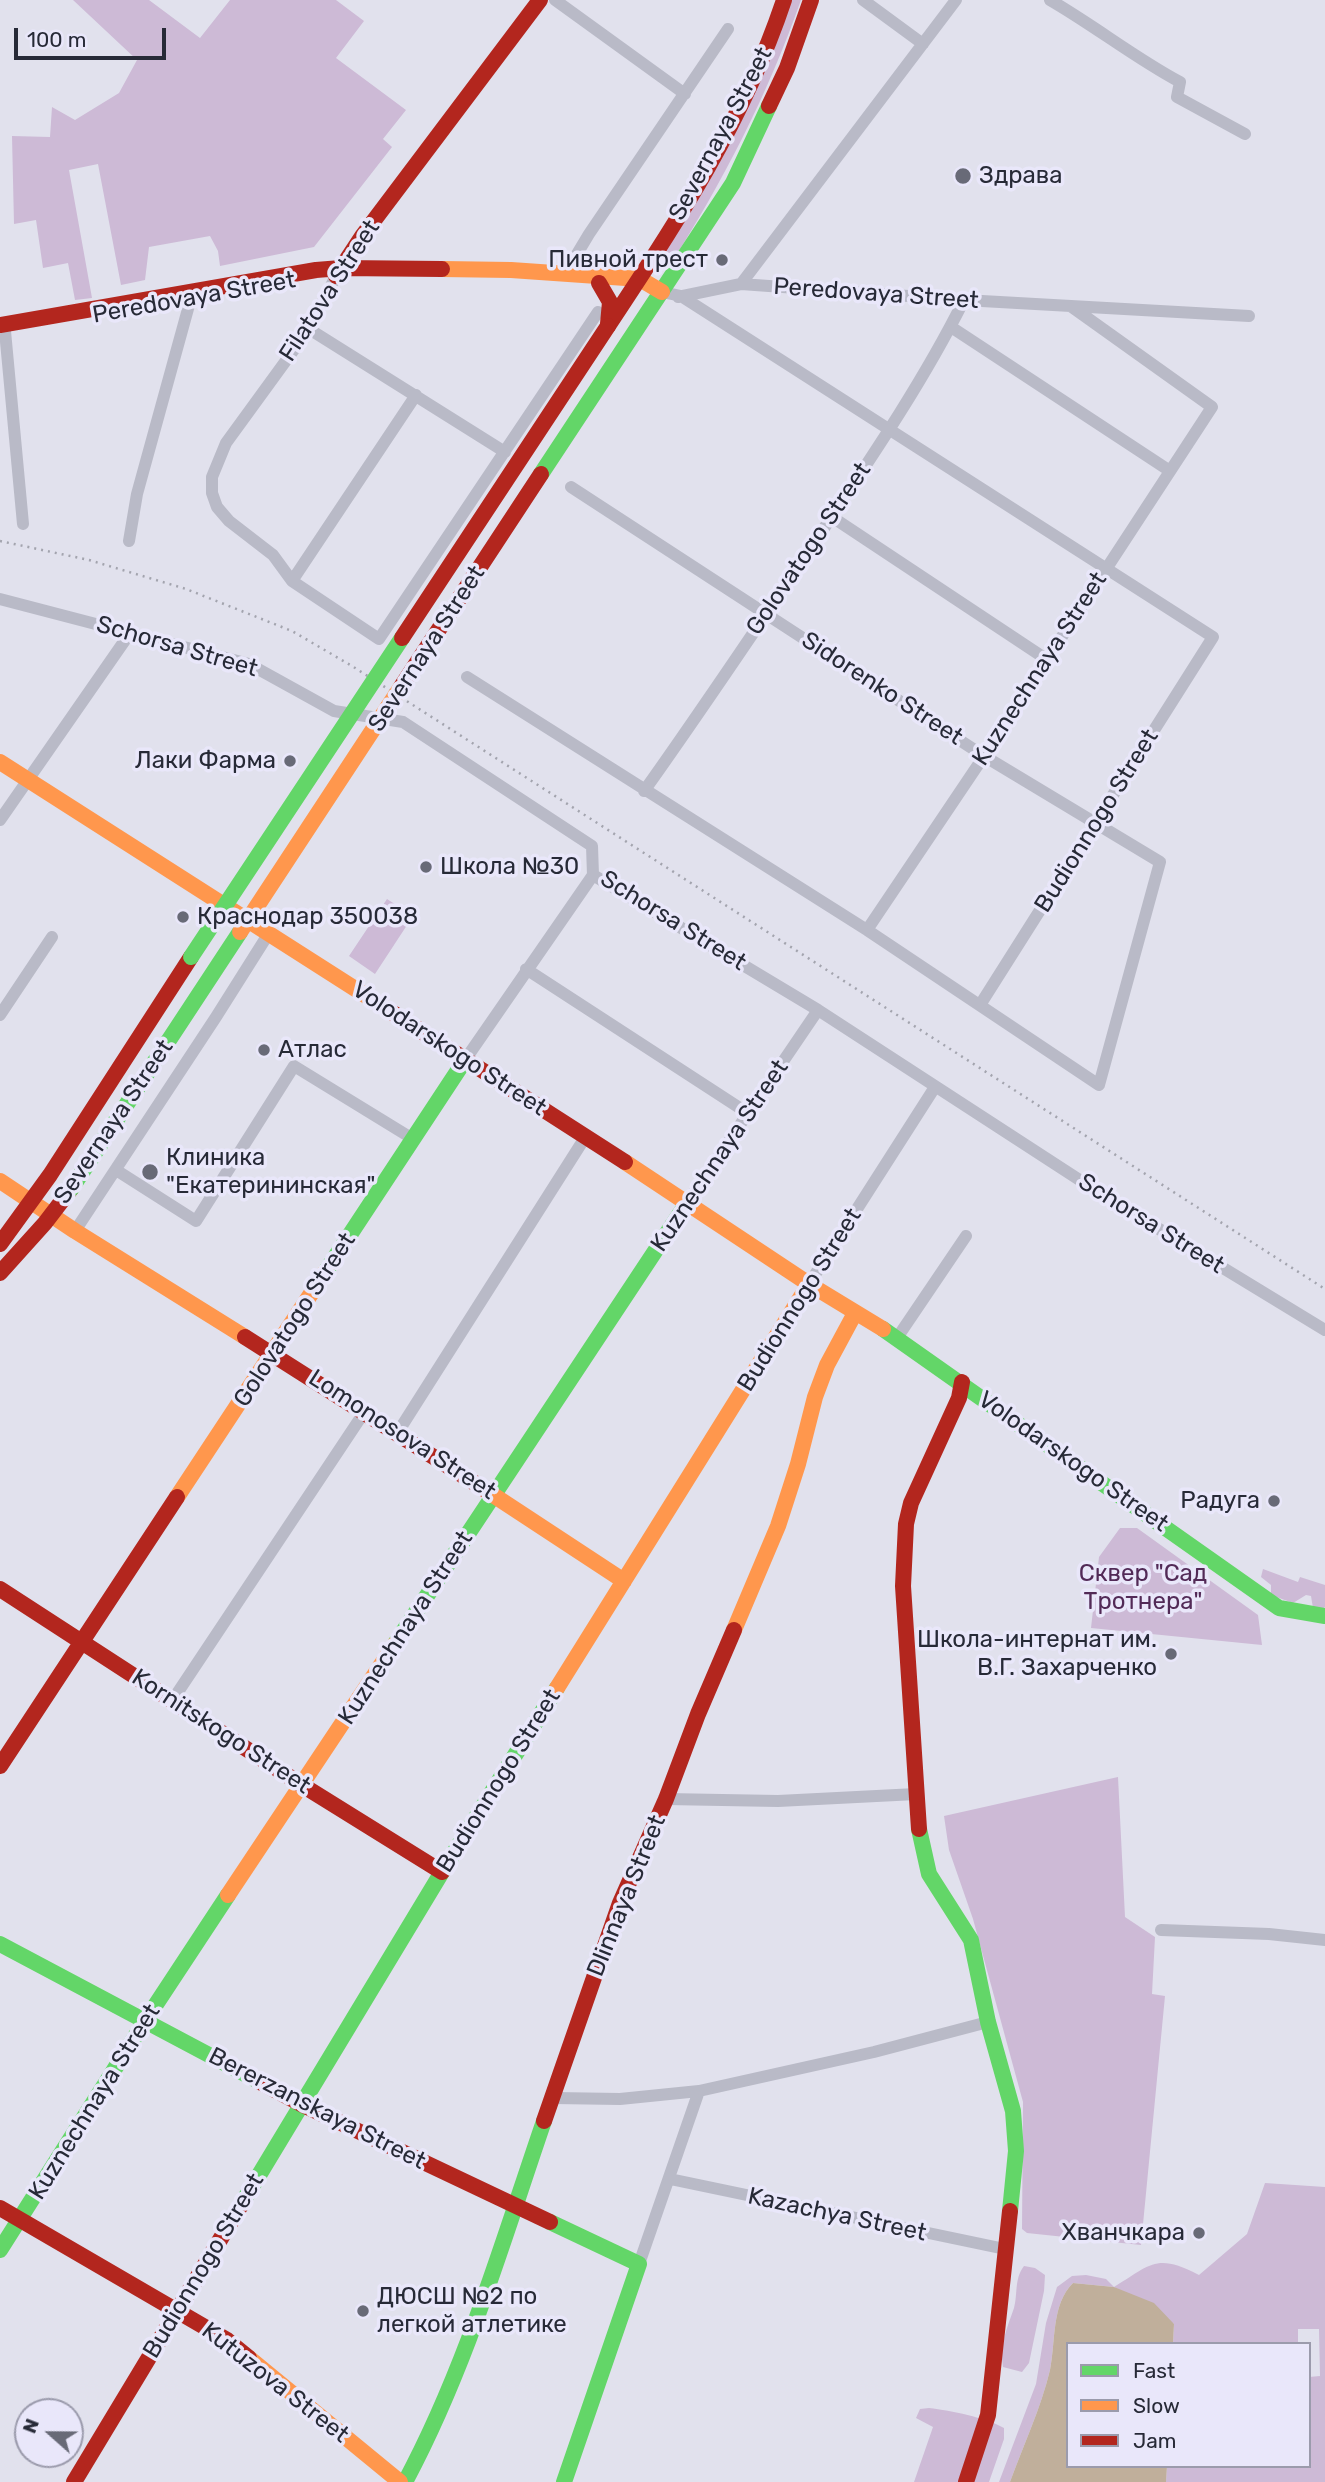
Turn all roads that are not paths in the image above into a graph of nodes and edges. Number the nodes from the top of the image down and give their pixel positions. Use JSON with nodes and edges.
{"nodes":[{"id":1,"x":540,"y":0,"type":"edge"},
{"id":2,"x":553,"y":0,"type":"edge"},
{"id":3,"x":784,"y":0,"type":"edge"},
{"id":4,"x":811,"y":0,"type":"edge"},
{"id":5,"x":863,"y":0,"type":"edge"},
{"id":6,"x":956,"y":0,"type":"edge"},
{"id":7,"x":1050,"y":0,"type":"edge"},
{"id":8,"x":728,"y":30,"type":"dead end"},
{"id":9,"x":923,"y":44,"type":"junction"},
{"id":10,"x":685,"y":94,"type":"junction"},
{"id":11,"x":1245,"y":134,"type":"dead end"},
{"id":12,"x":365,"y":247,"type":"junction"},
{"id":13,"x":373,"y":267,"type":"junction"},
{"id":14,"x":344,"y":272,"type":"junction"},
{"id":15,"x":565,"y":274,"type":"junction"},
{"id":16,"x":599,"y":283,"type":"junction"},
{"id":17,"x":636,"y":284,"type":"junction"},
{"id":18,"x":741,"y":284,"type":"junction"},
{"id":19,"x":681,"y":296,"type":"junction"},
{"id":20,"x":659,"y":297,"type":"junction"},
{"id":21,"x":191,"y":298,"type":"junction"},
{"id":22,"x":964,"y":300,"type":"junction"},
{"id":23,"x":1072,"y":307,"type":"junction"},
{"id":24,"x":598,"y":312,"type":"dead end"},
{"id":25,"x":1249,"y":316,"type":"dead end"},
{"id":26,"x":608,"y":326,"type":"junction"},
{"id":27,"x":951,"y":327,"type":"junction"},
{"id":28,"x":2,"y":329,"type":"edge"},
{"id":29,"x":309,"y":329,"type":"junction"},
{"id":30,"x":416,"y":395,"type":"junction"},
{"id":31,"x":888,"y":430,"type":"junction"},
{"id":32,"x":505,"y":453,"type":"junction"},
{"id":33,"x":1170,"y":471,"type":"junction"},
{"id":34,"x":571,"y":487,"type":"dead end"},
{"id":35,"x":832,"y":517,"type":"junction"},
{"id":36,"x":23,"y":524,"type":"dead end"},
{"id":37,"x":130,"y":541,"type":"dead end"},
{"id":38,"x":1106,"y":568,"type":"junction"},
{"id":39,"x":292,"y":581,"type":"junction"},
{"id":40,"x":0,"y":599,"type":"edge"},
{"id":41,"x":766,"y":613,"type":"junction"},
{"id":42,"x":130,"y":634,"type":"junction"},
{"id":43,"x":1046,"y":659,"type":"junction"},
{"id":44,"x":467,"y":677,"type":"dead end"},
{"id":45,"x":984,"y":756,"type":"junction"},
{"id":46,"x":0,"y":762,"type":"edge"},
{"id":47,"x":27,"y":779,"type":"junction"},
{"id":48,"x":645,"y":791,"type":"junction"},
{"id":49,"x":0,"y":820,"type":"edge"},
{"id":50,"x":1095,"y":824,"type":"junction"},
{"id":51,"x":593,"y":876,"type":"junction"},
{"id":52,"x":867,"y":930,"type":"junction"},
{"id":53,"x":269,"y":933,"type":"junction"},
{"id":54,"x":52,"y":937,"type":"dead end"},
{"id":55,"x":526,"y":969,"type":"junction"},
{"id":56,"x":980,"y":1005,"type":"junction"},
{"id":57,"x":818,"y":1010,"type":"junction"},
{"id":58,"x":0,"y":1015,"type":"edge"},
{"id":59,"x":465,"y":1060,"type":"junction"},
{"id":60,"x":936,"y":1087,"type":"junction"},
{"id":61,"x":749,"y":1114,"type":"junction"},
{"id":62,"x":586,"y":1136,"type":"junction"},
{"id":63,"x":413,"y":1139,"type":"junction"},
{"id":64,"x":116,"y":1170,"type":"junction"},
{"id":65,"x":0,"y":1181,"type":"edge"},
{"id":66,"x":31,"y":1202,"type":"junction"},
{"id":67,"x":687,"y":1203,"type":"junction"},
{"id":68,"x":51,"y":1216,"type":"junction"},
{"id":69,"x":75,"y":1231,"type":"junction"},
{"id":70,"x":967,"y":1236,"type":"dead end"},
{"id":71,"x":0,"y":1244,"type":"edge"},
{"id":72,"x":0,"y":1273,"type":"edge"},
{"id":73,"x":809,"y":1284,"type":"junction"},
{"id":74,"x":855,"y":1314,"type":"junction"},
{"id":75,"x":1325,"y":1330,"type":"edge"},
{"id":76,"x":897,"y":1338,"type":"junction"},
{"id":77,"x":273,"y":1353,"type":"junction"},
{"id":78,"x":962,"y":1382,"type":"junction"},
{"id":79,"x":365,"y":1411,"type":"junction"},
{"id":80,"x":398,"y":1432,"type":"junction"},
{"id":81,"x":494,"y":1494,"type":"junction"},
{"id":82,"x":625,"y":1581,"type":"junction"},
{"id":83,"x":0,"y":1590,"type":"edge"},
{"id":84,"x":1325,"y":1616,"type":"edge"},
{"id":85,"x":82,"y":1642,"type":"junction"},
{"id":86,"x":172,"y":1700,"type":"junction"},
{"id":87,"x":0,"y":1766,"type":"edge"},
{"id":88,"x":302,"y":1785,"type":"junction"},
{"id":89,"x":916,"y":1794,"type":"junction"},
{"id":90,"x":666,"y":1799,"type":"junction"},
{"id":91,"x":442,"y":1872,"type":"junction"},
{"id":92,"x":1161,"y":1930,"type":"dead end"},
{"id":93,"x":1325,"y":1940,"type":"edge"},
{"id":94,"x":0,"y":1944,"type":"edge"},
{"id":95,"x":145,"y":2021,"type":"junction"},
{"id":96,"x":988,"y":2022,"type":"junction"},
{"id":97,"x":699,"y":2091,"type":"junction"},
{"id":98,"x":554,"y":2098,"type":"junction"},
{"id":99,"x":301,"y":2104,"type":"junction"},
{"id":100,"x":670,"y":2179,"type":"junction"},
{"id":101,"x":514,"y":2207,"type":"junction"},
{"id":102,"x":0,"y":2208,"type":"edge"},
{"id":103,"x":20,"y":2220,"type":"junction"},
{"id":104,"x":1005,"y":2249,"type":"junction"},
{"id":105,"x":0,"y":2250,"type":"edge"},
{"id":106,"x":639,"y":2264,"type":"junction"},
{"id":107,"x":177,"y":2311,"type":"junction"},
{"id":108,"x":74,"y":2482,"type":"edge"},
{"id":109,"x":403,"y":2482,"type":"edge"},
{"id":110,"x":564,"y":2482,"type":"edge"},
{"id":111,"x":966,"y":2482,"type":"edge"}],
"edges":[{"from":1,"to":14,"type":"street","name":"Filatova Street"},
{"from":2,"to":10,"type":"street"},
{"from":2,"to":12,"type":"street"},
{"from":3,"to":17,"type":"street","name":"Severnaya Street"},
{"from":4,"to":20,"type":"street","name":"Severnaya Street"},
{"from":5,"to":9,"type":"street"},
{"from":6,"to":9,"type":"street"},
{"from":7,"to":11,"type":"street"},
{"from":8,"to":10,"type":"street"},
{"from":9,"to":18,"type":"street"},
{"from":10,"to":15,"type":"street"},
{"from":12,"to":13,"type":"street"},
{"from":12,"to":14,"type":"street"},
{"from":13,"to":14,"type":"street","name":"Peredovaya Street"},
{"from":13,"to":15,"type":"street","name":"Peredovaya Street"},
{"from":14,"to":16,"type":"street","name":"Peredovaya Street"},
{"from":14,"to":21,"type":"street","name":"Peredovaya Street"},
{"from":14,"to":28,"type":"street"},
{"from":14,"to":29,"type":"street","name":"Filatova Street"},
{"from":15,"to":17,"type":"street","name":"Peredovaya Street"},
{"from":16,"to":17,"type":"street","name":"Peredovaya Street"},
{"from":16,"to":26,"type":"street"},
{"from":17,"to":20,"type":"street","name":"Peredovaya Street"},
{"from":17,"to":26,"type":"street","name":"Severnaya Street"},
{"from":18,"to":19,"type":"street","name":"Peredovaya Street"},
{"from":18,"to":22,"type":"street","name":"Peredovaya Street"},
{"from":19,"to":20,"type":"street","name":"Peredovaya Street"},
{"from":19,"to":31,"type":"street"},
{"from":20,"to":68,"type":"street","name":"Severnaya Street","bridge":true},
{"from":21,"to":28,"type":"street","name":"Peredovaya Street"},
{"from":21,"to":37,"type":"street"},
{"from":22,"to":23,"type":"street","name":"Peredovaya Street"},
{"from":22,"to":27,"type":"street","name":"Golovatogo Street"},
{"from":23,"to":25,"type":"street","name":"Peredovaya Street"},
{"from":23,"to":33,"type":"street","name":"Kuznechnaya Street"},
{"from":24,"to":32,"type":"street"},
{"from":26,"to":66,"type":"street","name":"Severnaya Street","bridge":true},
{"from":27,"to":31,"type":"street","name":"Golovatogo Street"},
{"from":27,"to":33,"type":"street"},
{"from":28,"to":36,"type":"street"},
{"from":29,"to":30,"type":"street"},
{"from":29,"to":39,"type":"street","name":"Filatova Street"},
{"from":30,"to":32,"type":"street"},
{"from":30,"to":39,"type":"street"},
{"from":31,"to":35,"type":"street","name":"Golovatogo Street"},
{"from":31,"to":38,"type":"street"},
{"from":32,"to":39,"type":"street","name":"Filatova Street"},
{"from":33,"to":38,"type":"street","name":"Kuznechnaya Street"},
{"from":34,"to":41,"type":"street","name":"Sidorenko Street"},
{"from":35,"to":41,"type":"street","name":"Golovatogo Street"},
{"from":35,"to":43,"type":"street"},
{"from":38,"to":43,"type":"street","name":"Kuznechnaya Street"},
{"from":38,"to":50,"type":"street","name":"Budionnogo Street"},
{"from":40,"to":42,"type":"street","name":"Schorsa Street"},
{"from":41,"to":45,"type":"street","name":"Sidorenko Street"},
{"from":41,"to":48,"type":"street","name":"Golovatogo Street"},
{"from":42,"to":47,"type":"street"},
{"from":42,"to":51,"type":"street","name":"Schorsa Street"},
{"from":43,"to":45,"type":"street","name":"Kuznechnaya Street"},
{"from":44,"to":48,"type":"street"},
{"from":45,"to":50,"type":"street","name":"Sidorenko Street"},
{"from":45,"to":52,"type":"street","name":"Kuznechnaya Street"},
{"from":46,"to":47,"type":"street","name":"Volodarskogo Street"},
{"from":47,"to":49,"type":"street"},
{"from":47,"to":53,"type":"street","name":"Volodarskogo Street"},
{"from":48,"to":52,"type":"street"},
{"from":50,"to":56,"type":"street","name":"Budionnogo Street"},
{"from":50,"to":56,"type":"street","name":"Sidorenko Street"},
{"from":51,"to":55,"type":"street","name":"Golovatogo Street"},
{"from":51,"to":57,"type":"street","name":"Schorsa Street"},
{"from":52,"to":56,"type":"street"},
{"from":53,"to":59,"type":"street","name":"Volodarskogo Street"},
{"from":53,"to":64,"type":"street"},
{"from":54,"to":58,"type":"street"},
{"from":55,"to":59,"type":"street","name":"Golovatogo Street"},
{"from":55,"to":61,"type":"street"},
{"from":57,"to":60,"type":"street","name":"Schorsa Street"},
{"from":57,"to":61,"type":"street","name":"Kuznechnaya Street"},
{"from":59,"to":62,"type":"street","name":"Volodarskogo Street"},
{"from":59,"to":63,"type":"street","name":"Golovatogo Street"},
{"from":60,"to":73,"type":"street","name":"Budionnogo Street"},
{"from":60,"to":75,"type":"street","name":"Schorsa Street"},
{"from":61,"to":67,"type":"street","name":"Kuznechnaya Street"},
{"from":62,"to":67,"type":"street","name":"Volodarskogo Street"},
{"from":62,"to":80,"type":"street"},
{"from":63,"to":64,"type":"street"},
{"from":63,"to":77,"type":"street","name":"Golovatogo Street"},
{"from":64,"to":69,"type":"street"},
{"from":65,"to":66,"type":"street","name":"Lomonosova Street"},
{"from":66,"to":68,"type":"street","name":"Lomonosova Street"},
{"from":66,"to":71,"type":"street","name":"Severnaya Street"},
{"from":67,"to":73,"type":"street","name":"Volodarskogo Street"},
{"from":67,"to":81,"type":"street","name":"Kuznechnaya Street"},
{"from":68,"to":69,"type":"street","name":"Lomonosova Street"},
{"from":68,"to":72,"type":"street","name":"Severnaya Street"},
{"from":69,"to":77,"type":"street","name":"Lomonosova Street"},
{"from":70,"to":76,"type":"street"},
{"from":73,"to":74,"type":"street","name":"Volodarskogo Street"},
{"from":73,"to":82,"type":"street","name":"Budionnogo Street"},
{"from":74,"to":76,"type":"street","name":"Volodarskogo Street"},
{"from":74,"to":90,"type":"street","name":"Dlinnaya Street"},
{"from":76,"to":78,"type":"street","name":"Volodarskogo Street"},
{"from":77,"to":79,"type":"street","name":"Lomonosova Street"},
{"from":77,"to":85,"type":"street","name":"Golovatogo Street"},
{"from":78,"to":84,"type":"street","name":"Volodarskogo Street"},
{"from":78,"to":89,"type":"street"},
{"from":79,"to":80,"type":"street","name":"Lomonosova Street"},
{"from":79,"to":86,"type":"street"},
{"from":80,"to":81,"type":"street","name":"Lomonosova Street"},
{"from":81,"to":82,"type":"street","name":"Lomonosova Street"},
{"from":81,"to":88,"type":"street","name":"Kuznechnaya Street"},
{"from":82,"to":91,"type":"street","name":"Budionnogo Street"},
{"from":83,"to":85,"type":"street","name":"Kornitskogo Street"},
{"from":85,"to":86,"type":"street","name":"Kornitskogo Street"},
{"from":85,"to":87,"type":"street","name":"Golovatogo Street"},
{"from":86,"to":88,"type":"street","name":"Kornitskogo Street"},
{"from":88,"to":91,"type":"street","name":"Kornitskogo Street"},
{"from":88,"to":95,"type":"street","name":"Kuznechnaya Street"},
{"from":89,"to":90,"type":"street"},
{"from":89,"to":96,"type":"street"},
{"from":90,"to":98,"type":"street","name":"Dlinnaya Street"},
{"from":91,"to":99,"type":"street","name":"Budionnogo Street"},
{"from":92,"to":93,"type":"street"},
{"from":94,"to":95,"type":"street","name":"Bererzanskaya Street"},
{"from":95,"to":99,"type":"street","name":"Bererzanskaya Street"},
{"from":95,"to":103,"type":"street","name":"Kuznechnaya Street"},
{"from":96,"to":97,"type":"street"},
{"from":96,"to":104,"type":"street"},
{"from":97,"to":98,"type":"street"},
{"from":97,"to":100,"type":"street"},
{"from":98,"to":101,"type":"street","name":"Dlinnaya Street"},
{"from":99,"to":101,"type":"street","name":"Bererzanskaya Street"},
{"from":99,"to":107,"type":"street","name":"Budionnogo Street"},
{"from":100,"to":104,"type":"street","name":"Kazachya Street"},
{"from":100,"to":106,"type":"street"},
{"from":101,"to":106,"type":"street","name":"Bererzanskaya Street"},
{"from":101,"to":109,"type":"street","name":"Dlinnaya Street"},
{"from":102,"to":103,"type":"street","name":"Kutuzova Street"},
{"from":103,"to":105,"type":"street","name":"Kuznechnaya Street"},
{"from":103,"to":107,"type":"street","name":"Kutuzova Street"},
{"from":104,"to":111,"type":"street"},
{"from":106,"to":110,"type":"street"},
{"from":107,"to":108,"type":"street","name":"Budionnogo Street"},
{"from":107,"to":109,"type":"street","name":"Kutuzova Street"}]}
